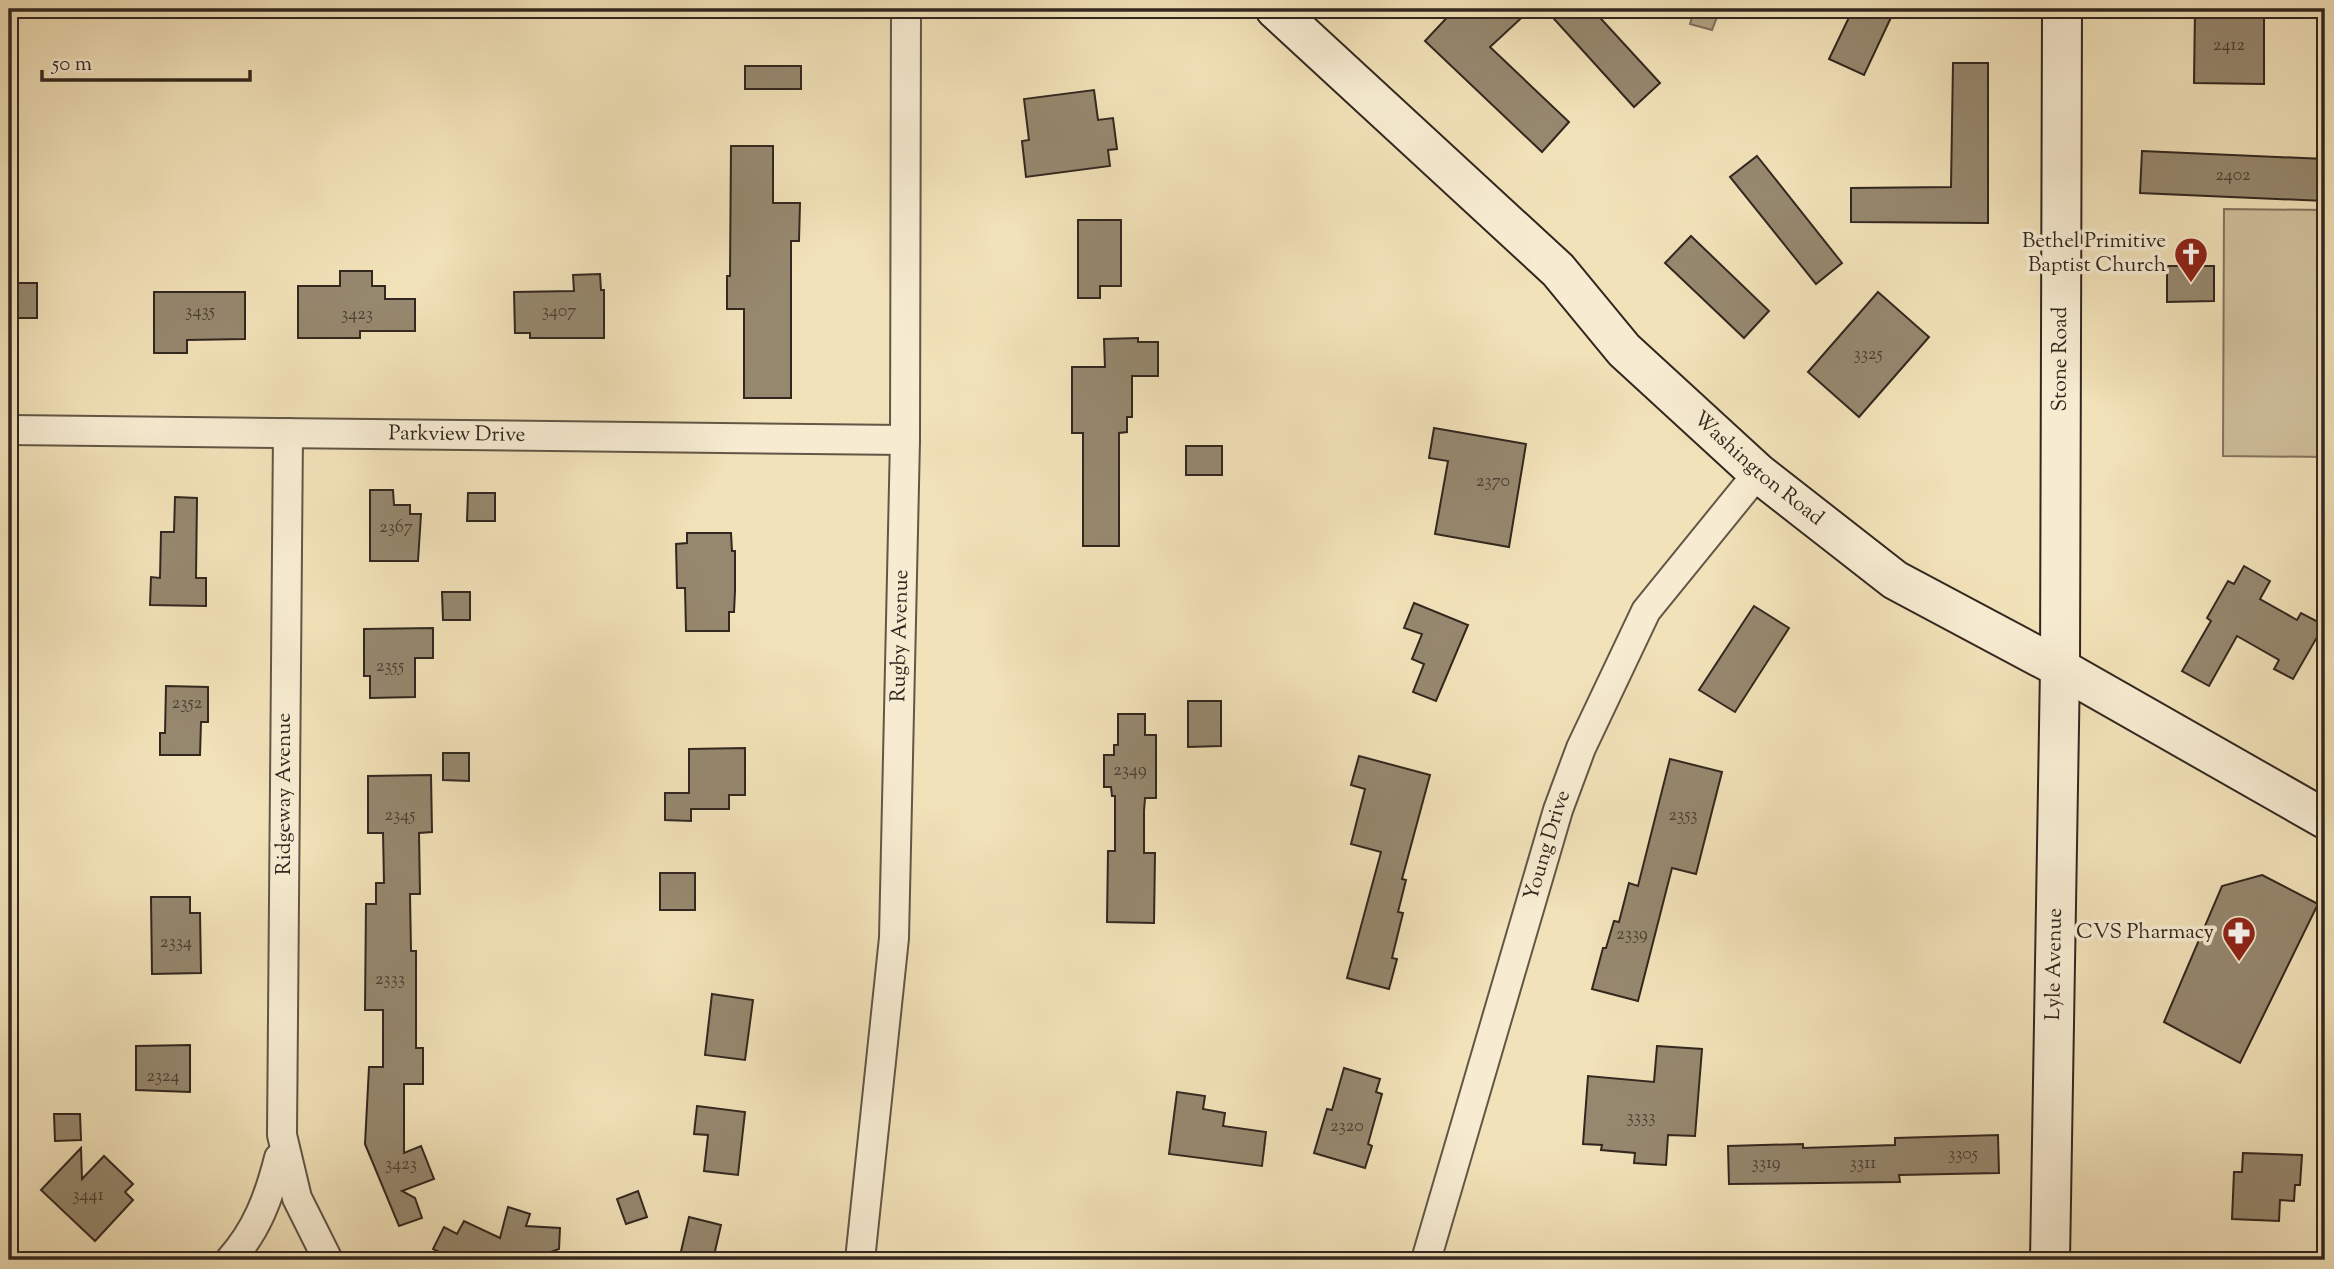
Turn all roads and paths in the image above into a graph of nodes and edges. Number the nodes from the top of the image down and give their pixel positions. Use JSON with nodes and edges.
{"nodes":[{"id":1,"x":906,"y":9,"type":"edge"},
{"id":2,"x":1275,"y":9,"type":"edge"},
{"id":3,"x":2062,"y":9,"type":"edge"},
{"id":4,"x":9,"y":430,"type":"edge"},
{"id":5,"x":288,"y":433,"type":"junction"},
{"id":6,"x":905,"y":440,"type":"junction"},
{"id":7,"x":1758,"y":473,"type":"junction"},
{"id":8,"x":2060,"y":668,"type":"junction"},
{"id":9,"x":2325,"y":819,"type":"edge"},
{"id":10,"x":286,"y":1154,"type":"junction"},
{"id":11,"x":230,"y":1260,"type":"edge"},
{"id":12,"x":328,"y":1260,"type":"edge"},
{"id":13,"x":860,"y":1260,"type":"edge"},
{"id":14,"x":1426,"y":1260,"type":"edge"},
{"id":15,"x":2050,"y":1260,"type":"edge"}],
"edges":[{"from":1,"to":6,"type":"street","name":"Rugby Avenue"},
{"from":2,"to":7,"type":"street","name":"Washington Road"},
{"from":3,"to":8,"type":"street","name":"Stone Road"},
{"from":4,"to":5,"type":"street","name":"Parkview Drive"},
{"from":5,"to":6,"type":"street","name":"Parkview Drive"},
{"from":5,"to":10,"type":"street","name":"Ridgeway Avenue"},
{"from":6,"to":13,"type":"street","name":"Rugby Avenue"},
{"from":7,"to":8,"type":"street","name":"Washington Road"},
{"from":7,"to":14,"type":"street","name":"Young Drive"},
{"from":8,"to":9,"type":"street","name":"Washington Road"},
{"from":8,"to":15,"type":"street","name":"Lyle Avenue"},
{"from":10,"to":11,"type":"street"},
{"from":10,"to":12,"type":"street","name":"Ridgeway Avenue"}]}
